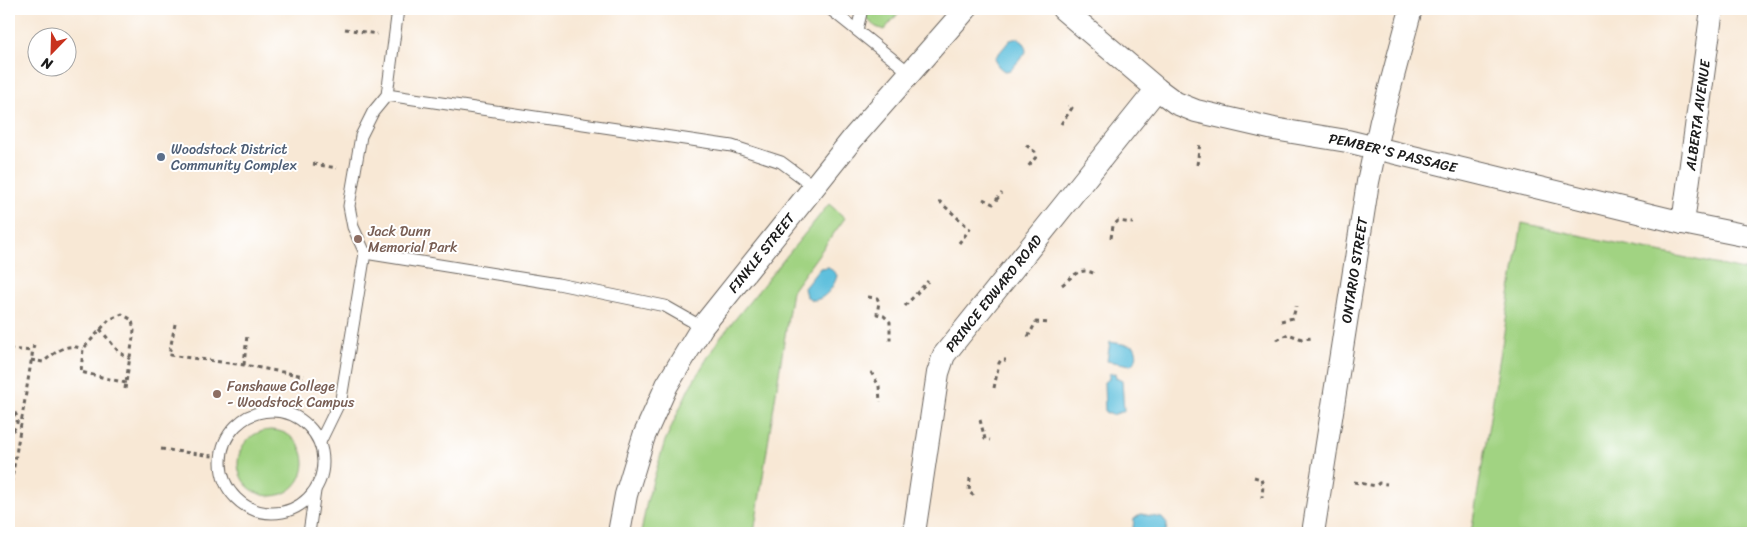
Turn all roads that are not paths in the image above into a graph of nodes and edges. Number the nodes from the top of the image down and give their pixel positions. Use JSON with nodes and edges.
{"nodes":[{"id":1,"x":398,"y":9,"type":"edge"},
{"id":2,"x":830,"y":9,"type":"edge"},
{"id":3,"x":862,"y":9,"type":"edge"},
{"id":4,"x":966,"y":9,"type":"edge"},
{"id":5,"x":1063,"y":9,"type":"edge"},
{"id":6,"x":1411,"y":9,"type":"edge"},
{"id":7,"x":1712,"y":9,"type":"edge"},
{"id":8,"x":857,"y":30,"type":"junction"},
{"id":9,"x":910,"y":73,"type":"junction"},
{"id":10,"x":1157,"y":89,"type":"junction"},
{"id":11,"x":387,"y":95,"type":"junction"},
{"id":12,"x":1375,"y":148,"type":"junction"},
{"id":13,"x":815,"y":187,"type":"junction"},
{"id":14,"x":1683,"y":223,"type":"junction"},
{"id":15,"x":1753,"y":237,"type":"edge"},
{"id":16,"x":365,"y":253,"type":"junction"},
{"id":17,"x":702,"y":327,"type":"junction"},
{"id":18,"x":320,"y":442,"type":"junction"},
{"id":19,"x":315,"y":491,"type":"junction"},
{"id":20,"x":309,"y":533,"type":"edge"},
{"id":21,"x":619,"y":533,"type":"edge"},
{"id":22,"x":914,"y":533,"type":"edge"},
{"id":23,"x":1313,"y":533,"type":"edge"}],
"edges":[{"from":1,"to":11,"type":"lane"},
{"from":2,"to":8,"type":"lane"},
{"from":3,"to":8,"type":"lane"},
{"from":4,"to":9,"type":"street","name":"FINKLE STREET"},
{"from":5,"to":10,"type":"street","name":"PEMBER'S PASSAGE"},
{"from":6,"to":12,"type":"street","name":"ONTARIO STREET"},
{"from":7,"to":14,"type":"street","name":"ALBERTA AVENUE"},
{"from":8,"to":9,"type":"lane"},
{"from":9,"to":13,"type":"street","name":"FINKLE STREET"},
{"from":10,"to":12,"type":"street","name":"PEMBER'S PASSAGE"},
{"from":10,"to":22,"type":"street","name":"PRINCE EDWARD ROAD"},
{"from":11,"to":13,"type":"lane"},
{"from":11,"to":16,"type":"lane"},
{"from":12,"to":14,"type":"street","name":"PEMBER'S PASSAGE"},
{"from":12,"to":23,"type":"street","name":"ONTARIO STREET"},
{"from":13,"to":17,"type":"street","name":"FINKLE STREET"},
{"from":14,"to":15,"type":"street","name":"PEMBER'S PASSAGE"},
{"from":16,"to":17,"type":"lane"},
{"from":16,"to":18,"type":"lane"},
{"from":17,"to":21,"type":"street","name":"FINKLE STREET"},
{"from":18,"to":19,"type":"lane"},
{"from":18,"to":19,"type":"lane"},
{"from":19,"to":20,"type":"lane"}]}
